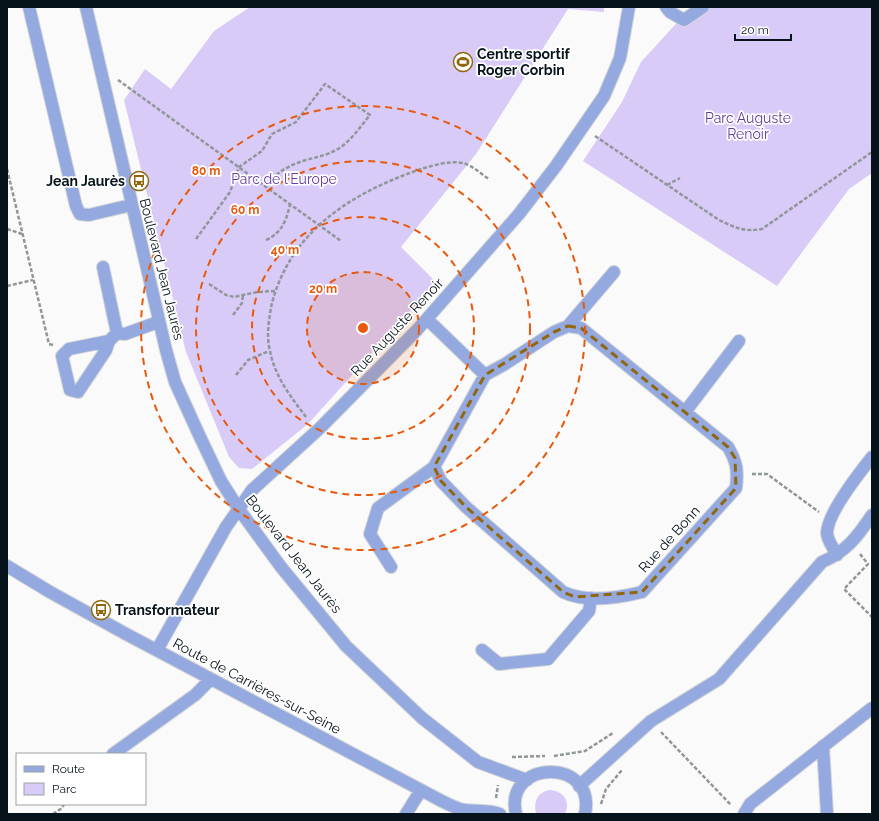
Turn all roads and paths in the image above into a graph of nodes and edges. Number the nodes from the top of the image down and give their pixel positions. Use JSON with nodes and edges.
{"nodes":[{"id":1,"x":28,"y":7,"type":"edge"},
{"id":2,"x":86,"y":7,"type":"edge"},
{"id":3,"x":630,"y":7,"type":"edge"},
{"id":4,"x":666,"y":7,"type":"edge"},
{"id":5,"x":703,"y":7,"type":"edge"},
{"id":6,"x":122,"y":82,"type":"dead end"},
{"id":7,"x":584,"y":128,"type":"junction"},
{"id":8,"x":872,"y":152,"type":"edge"},
{"id":9,"x":239,"y":167,"type":"junction"},
{"id":10,"x":7,"y":170,"type":"edge"},
{"id":11,"x":680,"y":178,"type":"dead end"},
{"id":12,"x":489,"y":179,"type":"dead end"},
{"id":13,"x":667,"y":185,"type":"junction"},
{"id":14,"x":265,"y":186,"type":"junction"},
{"id":15,"x":290,"y":204,"type":"junction"},
{"id":16,"x":131,"y":205,"type":"junction"},
{"id":17,"x":319,"y":225,"type":"junction"},
{"id":18,"x":7,"y":228,"type":"edge"},
{"id":19,"x":22,"y":234,"type":"junction"},
{"id":20,"x":196,"y":239,"type":"dead end"},
{"id":21,"x":266,"y":240,"type":"dead end"},
{"id":22,"x":341,"y":241,"type":"dead end"},
{"id":23,"x":103,"y":267,"type":"dead end"},
{"id":24,"x":614,"y":272,"type":"dead end"},
{"id":25,"x":33,"y":280,"type":"junction"},
{"id":26,"x":209,"y":284,"type":"dead end"},
{"id":27,"x":7,"y":286,"type":"edge"},
{"id":28,"x":276,"y":291,"type":"junction"},
{"id":29,"x":243,"y":295,"type":"junction"},
{"id":30,"x":234,"y":315,"type":"dead end"},
{"id":31,"x":427,"y":320,"type":"junction"},
{"id":32,"x":158,"y":322,"type":"junction"},
{"id":33,"x":568,"y":326,"type":"junction"},
{"id":34,"x":113,"y":337,"type":"junction"},
{"id":35,"x":739,"y":341,"type":"dead end"},
{"id":36,"x":69,"y":349,"type":"junction"},
{"id":37,"x":269,"y":351,"type":"junction"},
{"id":38,"x":236,"y":375,"type":"dead end"},
{"id":39,"x":485,"y":375,"type":"junction"},
{"id":40,"x":685,"y":412,"type":"junction"},
{"id":41,"x":306,"y":417,"type":"dead end"},
{"id":42,"x":872,"y":457,"type":"edge"},
{"id":43,"x":434,"y":467,"type":"junction"},
{"id":44,"x":738,"y":474,"type":"junction"},
{"id":45,"x":238,"y":508,"type":"junction"},
{"id":46,"x":872,"y":515,"type":"edge"},
{"id":47,"x":829,"y":521,"type":"junction"},
{"id":48,"x":851,"y":543,"type":"junction"},
{"id":49,"x":837,"y":555,"type":"junction"},
{"id":50,"x":7,"y":566,"type":"edge"},
{"id":51,"x":391,"y":567,"type":"dead end"},
{"id":52,"x":591,"y":598,"type":"junction"},
{"id":53,"x":872,"y":617,"type":"edge"},
{"id":54,"x":157,"y":650,"type":"junction"},
{"id":55,"x":482,"y":650,"type":"dead end"},
{"id":56,"x":211,"y":679,"type":"junction"},
{"id":57,"x":872,"y":708,"type":"edge"},
{"id":58,"x":651,"y":721,"type":"junction"},
{"id":59,"x":617,"y":730,"type":"dead end"},
{"id":60,"x":823,"y":746,"type":"junction"},
{"id":61,"x":114,"y":753,"type":"edge"},
{"id":62,"x":502,"y":770,"type":"junction"},
{"id":63,"x":527,"y":780,"type":"junction"},
{"id":64,"x":579,"y":786,"type":"junction"},
{"id":65,"x":421,"y":790,"type":"junction"},
{"id":66,"x":64,"y":805,"type":"edge"},
{"id":67,"x":739,"y":811,"type":"edge"},
{"id":68,"x":497,"y":813,"type":"edge"},
{"id":69,"x":53,"y":814,"type":"edge"},
{"id":70,"x":406,"y":814,"type":"edge"},
{"id":71,"x":516,"y":814,"type":"edge"},
{"id":72,"x":585,"y":814,"type":"edge"},
{"id":73,"x":827,"y":814,"type":"edge"}],
"edges":[{"from":1,"to":16,"type":"street"},
{"from":2,"to":16,"type":"street","name":"Boulevard Jean Jaurès"},
{"from":3,"to":7,"type":"street","name":"Rue Auguste Renoir"},
{"from":4,"to":5,"type":"street"},
{"from":6,"to":9,"type":"path"},
{"from":7,"to":13,"type":"path"},
{"from":7,"to":31,"type":"street","name":"Rue Auguste Renoir"},
{"from":8,"to":13,"type":"path"},
{"from":9,"to":14,"type":"path"},
{"from":9,"to":14,"type":"path"},
{"from":9,"to":20,"type":"path"},
{"from":10,"to":19,"type":"path"},
{"from":11,"to":13,"type":"path"},
{"from":12,"to":17,"type":"path"},
{"from":14,"to":15,"type":"path"},
{"from":15,"to":17,"type":"path"},
{"from":15,"to":21,"type":"path"},
{"from":16,"to":32,"type":"street","name":"Boulevard Jean Jaurès"},
{"from":17,"to":22,"type":"path"},
{"from":17,"to":28,"type":"path"},
{"from":18,"to":19,"type":"path"},
{"from":19,"to":25,"type":"path"},
{"from":23,"to":34,"type":"street"},
{"from":24,"to":33,"type":"street"},
{"from":25,"to":27,"type":"path"},
{"from":25,"to":36,"type":"path"},
{"from":26,"to":29,"type":"path"},
{"from":28,"to":29,"type":"path"},
{"from":28,"to":37,"type":"path"},
{"from":29,"to":30,"type":"path"},
{"from":31,"to":39,"type":"street"},
{"from":31,"to":45,"type":"street","name":"Rue Auguste Renoir"},
{"from":32,"to":34,"type":"street"},
{"from":32,"to":45,"type":"street","name":"Boulevard Jean Jaurès"},
{"from":33,"to":39,"type":"street"},
{"from":33,"to":40,"type":"street"},
{"from":34,"to":36,"type":"street"},
{"from":34,"to":36,"type":"street"},
{"from":35,"to":40,"type":"street"},
{"from":37,"to":38,"type":"path"},
{"from":37,"to":41,"type":"path"},
{"from":39,"to":43,"type":"street"},
{"from":40,"to":44,"type":"street"},
{"from":42,"to":47,"type":"street"},
{"from":43,"to":51,"type":"street"},
{"from":43,"to":52,"type":"street","name":"Rue de Bonn"},
{"from":44,"to":47,"type":"path"},
{"from":44,"to":52,"type":"street","name":"Rue de Bonn"},
{"from":45,"to":54,"type":"street","name":"Rue Auguste Renoir"},
{"from":45,"to":62,"type":"street","name":"Boulevard Jean Jaurès"},
{"from":46,"to":48,"type":"street"},
{"from":47,"to":49,"type":"street"},
{"from":48,"to":49,"type":"street"},
{"from":48,"to":53,"type":"path"},
{"from":49,"to":58,"type":"street"},
{"from":50,"to":54,"type":"street","name":"Route de Carrières-sur-Seine"},
{"from":52,"to":55,"type":"street"},
{"from":54,"to":56,"type":"street","name":"Route de Carrières-sur-Seine"},
{"from":56,"to":61,"type":"street"},
{"from":56,"to":65,"type":"street","name":"Route de Carrières-sur-Seine"},
{"from":57,"to":60,"type":"street"},
{"from":58,"to":64,"type":"street"},
{"from":58,"to":67,"type":"path"},
{"from":59,"to":62,"type":"path"},
{"from":60,"to":67,"type":"street"},
{"from":60,"to":73,"type":"street"},
{"from":62,"to":63,"type":"street","name":"Boulevard Jean Jaurès"},
{"from":62,"to":68,"type":"path"},
{"from":63,"to":64,"type":"street"},
{"from":63,"to":71,"type":"street"},
{"from":64,"to":72,"type":"street"},
{"from":65,"to":68,"type":"street","name":"Route de Carrières-sur-Seine"},
{"from":65,"to":70,"type":"street"},
{"from":66,"to":69,"type":"path"}]}
